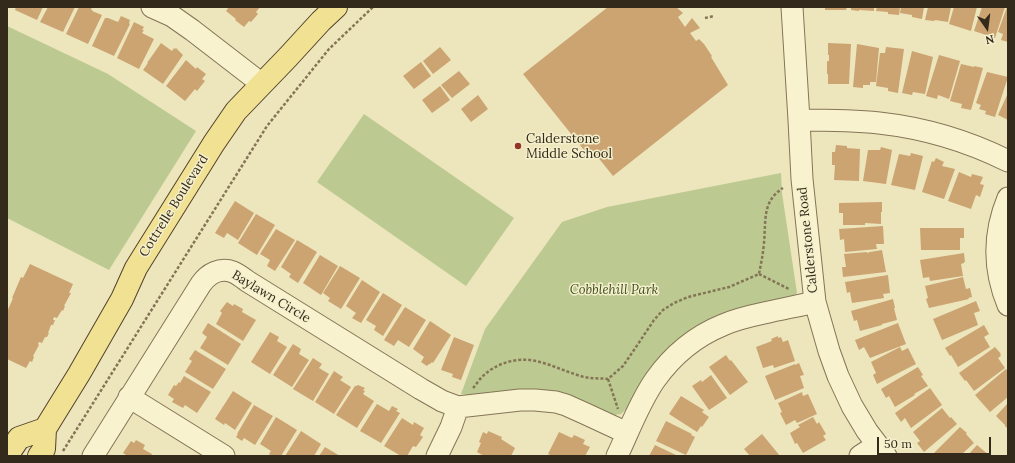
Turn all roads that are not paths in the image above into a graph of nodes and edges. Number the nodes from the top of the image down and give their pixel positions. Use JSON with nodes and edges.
{"nodes":[{"id":1,"x":152,"y":7,"type":"edge"},
{"id":2,"x":336,"y":7,"type":"edge"},
{"id":3,"x":792,"y":7,"type":"edge"},
{"id":4,"x":262,"y":84,"type":"junction"},
{"id":5,"x":799,"y":120,"type":"junction"},
{"id":6,"x":1008,"y":161,"type":"edge"},
{"id":7,"x":1008,"y":198,"type":"edge"},
{"id":8,"x":815,"y":302,"type":"junction"},
{"id":9,"x":1008,"y":305,"type":"edge"},
{"id":10,"x":129,"y":397,"type":"junction"},
{"id":11,"x":464,"y":400,"type":"junction"},
{"id":12,"x":45,"y":429,"type":"junction"},
{"id":13,"x":627,"y":433,"type":"junction"},
{"id":14,"x":874,"y":452,"type":"edge"},
{"id":15,"x":7,"y":456,"type":"edge"},
{"id":16,"x":39,"y":456,"type":"edge"},
{"id":17,"x":93,"y":456,"type":"edge"},
{"id":18,"x":224,"y":456,"type":"edge"},
{"id":19,"x":437,"y":456,"type":"edge"},
{"id":20,"x":617,"y":456,"type":"edge"}],
"edges":[{"from":1,"to":4,"type":"street"},
{"from":2,"to":4,"type":"main road","name":"Cottrelle Boulevard"},
{"from":3,"to":5,"type":"street","name":"Calderstone Road"},
{"from":4,"to":12,"type":"main road","name":"Cottrelle Boulevard"},
{"from":5,"to":6,"type":"street"},
{"from":5,"to":8,"type":"street","name":"Calderstone Road"},
{"from":7,"to":9,"type":"street"},
{"from":8,"to":13,"type":"street"},
{"from":8,"to":14,"type":"street","name":"Calderstone Road"},
{"from":10,"to":11,"type":"street","name":"Baylawn Circle"},
{"from":10,"to":17,"type":"street","name":"Baylawn Circle"},
{"from":10,"to":18,"type":"street"},
{"from":11,"to":13,"type":"street","name":"Baylawn Circle"},
{"from":11,"to":19,"type":"street"},
{"from":12,"to":15,"type":"main road"},
{"from":12,"to":16,"type":"main road","name":"Cottrelle Boulevard"},
{"from":13,"to":20,"type":"street"}]}
